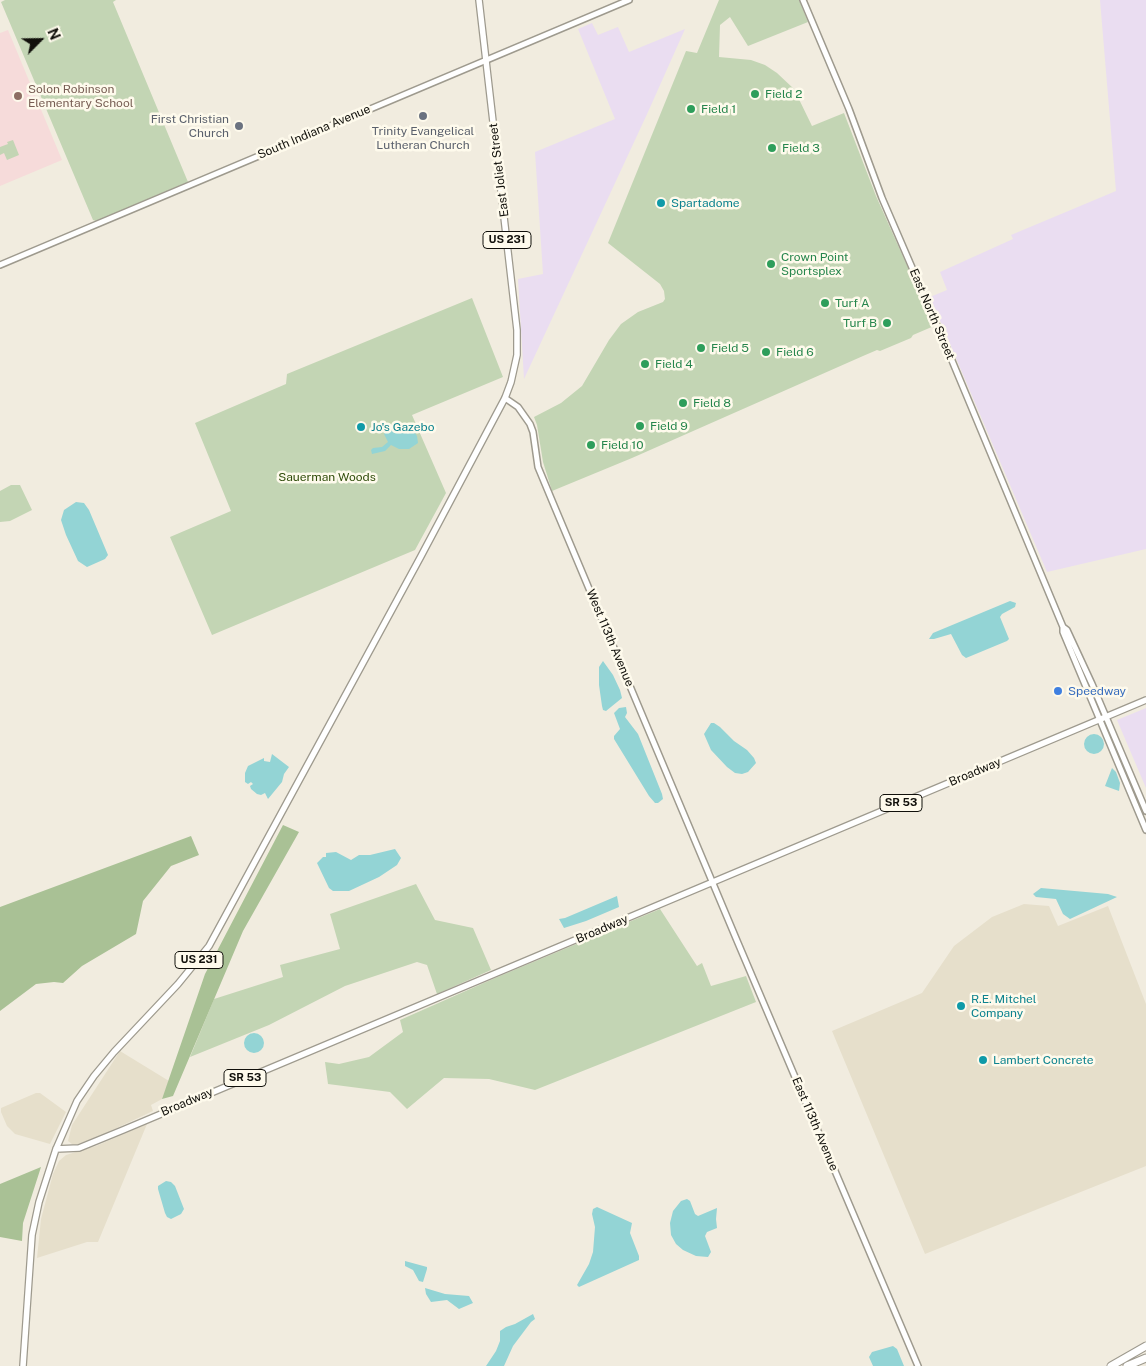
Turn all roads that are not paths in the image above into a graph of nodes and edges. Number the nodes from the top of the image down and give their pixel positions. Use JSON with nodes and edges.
{"nodes":[{"id":1,"x":480,"y":0,"type":"edge"},
{"id":2,"x":629,"y":0,"type":"edge"},
{"id":3,"x":803,"y":0,"type":"edge"},
{"id":4,"x":486,"y":60,"type":"junction"},
{"id":5,"x":0,"y":265,"type":"edge"},
{"id":6,"x":506,"y":398,"type":"junction"},
{"id":7,"x":1063,"y":627,"type":"junction"},
{"id":8,"x":1146,"y":700,"type":"edge"},
{"id":9,"x":1106,"y":717,"type":"junction"},
{"id":10,"x":1100,"y":720,"type":"junction"},
{"id":11,"x":1146,"y":811,"type":"edge"},
{"id":12,"x":1146,"y":830,"type":"edge"},
{"id":13,"x":713,"y":882,"type":"junction"},
{"id":14,"x":56,"y":1149,"type":"junction"},
{"id":15,"x":1146,"y":1346,"type":"edge"},
{"id":16,"x":1146,"y":1358,"type":"edge"},
{"id":17,"x":23,"y":1366,"type":"edge"},
{"id":18,"x":918,"y":1366,"type":"edge"},
{"id":19,"x":1111,"y":1366,"type":"edge"},
{"id":20,"x":1128,"y":1366,"type":"edge"}],
"edges":[{"from":1,"to":4,"type":"main road","name":"East Joliet Street","number":"US 231"},
{"from":2,"to":4,"type":"street","name":"South Indiana Avenue"},
{"from":3,"to":7,"type":"street","name":"East North Street"},
{"from":4,"to":5,"type":"street","name":"South Indiana Avenue"},
{"from":4,"to":6,"type":"main road","name":"East Joliet Street","number":"US 231"},
{"from":6,"to":13,"type":"street","name":"West 113th Avenue"},
{"from":6,"to":14,"type":"main road","number":"US 231"},
{"from":7,"to":9,"type":"street","name":"East North Street"},
{"from":7,"to":10,"type":"street","name":"East North Street"},
{"from":8,"to":9,"type":"main road","name":"Broadway","number":"SR 53"},
{"from":9,"to":10,"type":"main road","name":"Broadway","number":"SR 53"},
{"from":9,"to":11,"type":"street","name":"East North Street"},
{"from":10,"to":12,"type":"street","name":"East North Street"},
{"from":10,"to":13,"type":"main road","name":"Broadway","number":"SR 53"},
{"from":13,"to":14,"type":"main road","name":"Broadway","number":"SR 53"},
{"from":13,"to":18,"type":"street","name":"East 113th Avenue"},
{"from":14,"to":17,"type":"main road","number":"US 231"},
{"from":15,"to":19,"type":"highway"},
{"from":16,"to":20,"type":"highway"}]}
